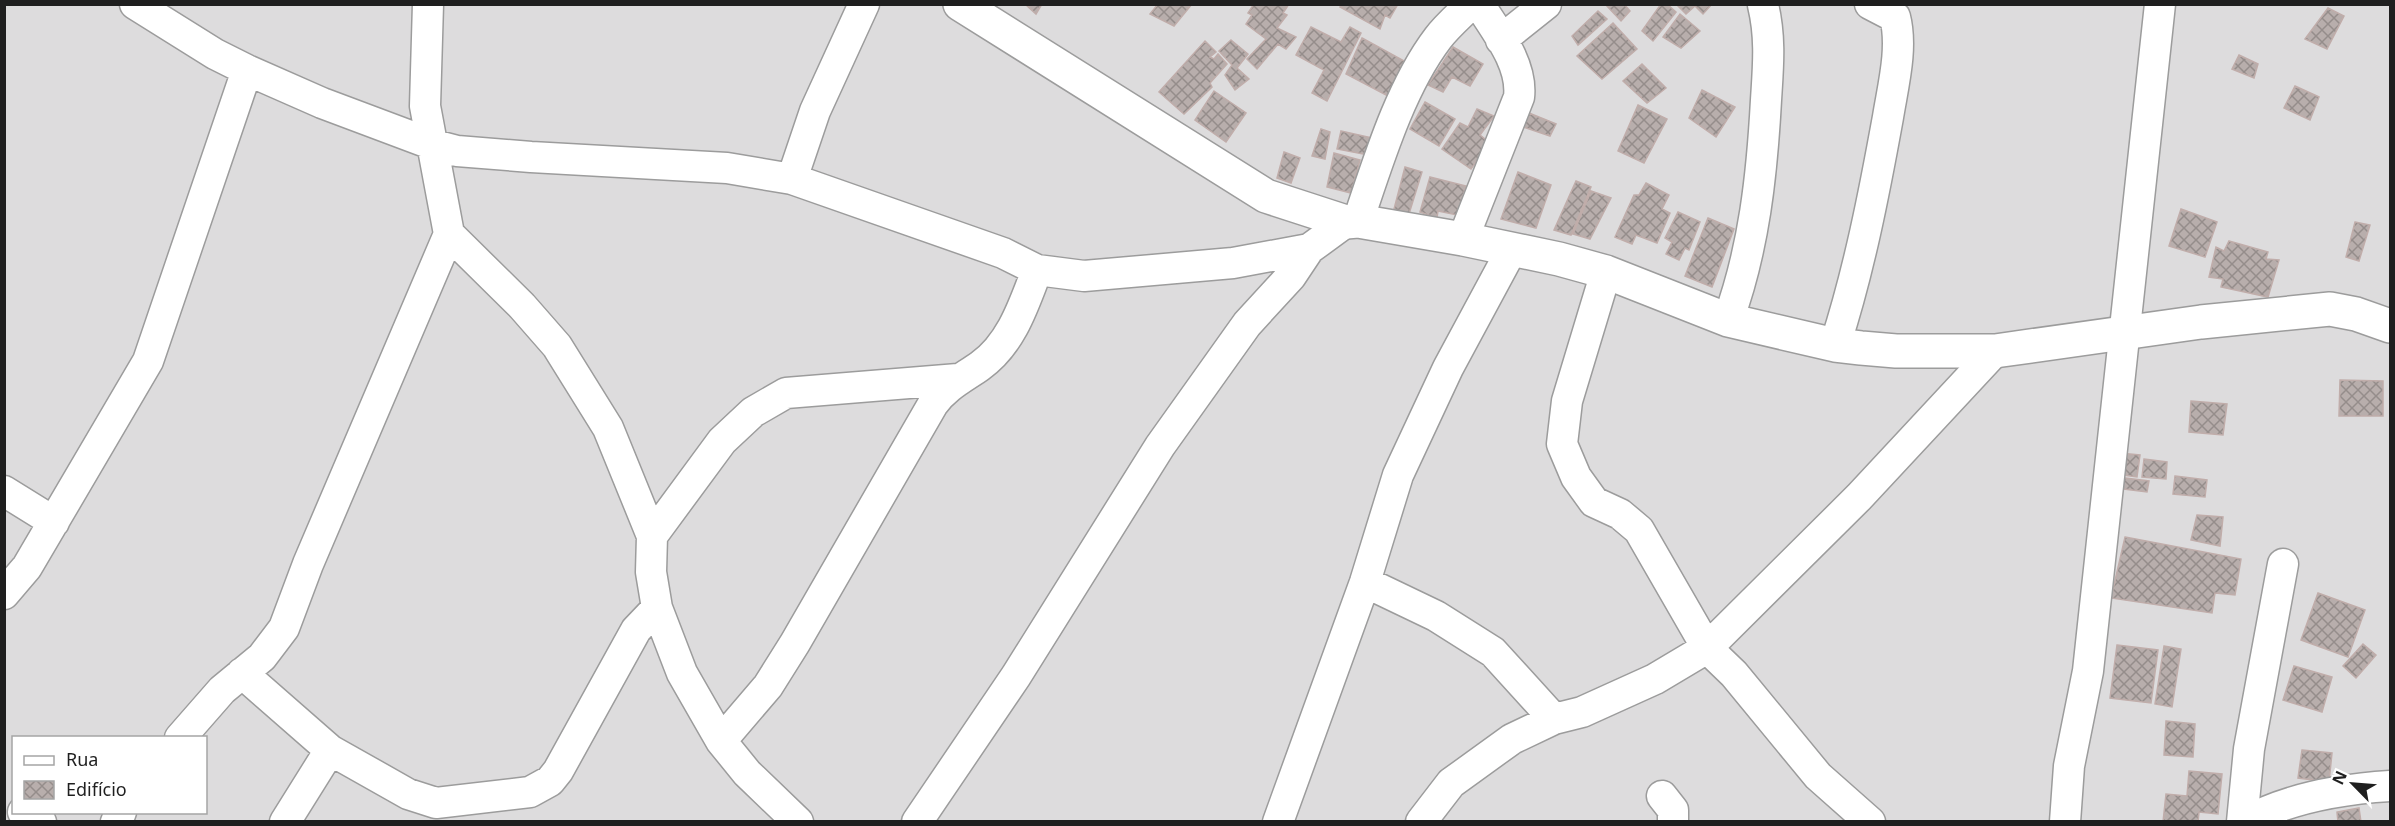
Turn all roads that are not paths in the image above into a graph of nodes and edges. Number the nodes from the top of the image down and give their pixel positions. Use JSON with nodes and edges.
{"nodes":[{"id":1,"x":135,"y":4,"type":"edge"},
{"id":2,"x":428,"y":4,"type":"edge"},
{"id":3,"x":864,"y":4,"type":"edge"},
{"id":4,"x":960,"y":4,"type":"edge"},
{"id":5,"x":1471,"y":4,"type":"edge"},
{"id":6,"x":1479,"y":4,"type":"edge"},
{"id":7,"x":1546,"y":4,"type":"edge"},
{"id":8,"x":1769,"y":4,"type":"edge"},
{"id":9,"x":1870,"y":4,"type":"edge"},
{"id":10,"x":2160,"y":4,"type":"edge"},
{"id":11,"x":1763,"y":5,"type":"edge"},
{"id":12,"x":1501,"y":40,"type":"junction"},
{"id":13,"x":247,"y":70,"type":"junction"},
{"id":14,"x":434,"y":145,"type":"junction"},
{"id":15,"x":792,"y":179,"type":"junction"},
{"id":16,"x":1352,"y":222,"type":"junction"},
{"id":17,"x":449,"y":234,"type":"junction"},
{"id":18,"x":1463,"y":238,"type":"junction"},
{"id":19,"x":1309,"y":249,"type":"junction"},
{"id":20,"x":1511,"y":251,"type":"junction"},
{"id":21,"x":1037,"y":270,"type":"junction"},
{"id":22,"x":1606,"y":272,"type":"junction"},
{"id":23,"x":1728,"y":320,"type":"junction"},
{"id":24,"x":2391,"y":326,"type":"edge"},
{"id":25,"x":2127,"y":332,"type":"junction"},
{"id":26,"x":1835,"y":345,"type":"junction"},
{"id":27,"x":1995,"y":351,"type":"junction"},
{"id":28,"x":958,"y":379,"type":"junction"},
{"id":29,"x":4,"y":491,"type":"edge"},
{"id":30,"x":54,"y":522,"type":"junction"},
{"id":31,"x":652,"y":536,"type":"junction"},
{"id":32,"x":2283,"y":564,"type":"dead end"},
{"id":33,"x":1365,"y":582,"type":"junction"},
{"id":34,"x":4,"y":594,"type":"edge"},
{"id":35,"x":657,"y":608,"type":"junction"},
{"id":36,"x":1707,"y":648,"type":"junction"},
{"id":37,"x":242,"y":673,"type":"junction"},
{"id":38,"x":1554,"y":719,"type":"junction"},
{"id":39,"x":182,"y":736,"type":"edge"},
{"id":40,"x":721,"y":741,"type":"junction"},
{"id":41,"x":330,"y":750,"type":"junction"},
{"id":42,"x":2391,"y":786,"type":"edge"},
{"id":43,"x":25,"y":814,"type":"edge"},
{"id":44,"x":41,"y":822,"type":"edge"},
{"id":45,"x":285,"y":822,"type":"edge"},
{"id":46,"x":798,"y":822,"type":"edge"},
{"id":47,"x":917,"y":822,"type":"edge"},
{"id":48,"x":1278,"y":822,"type":"edge"},
{"id":49,"x":1421,"y":822,"type":"edge"},
{"id":50,"x":1870,"y":822,"type":"edge"},
{"id":51,"x":2066,"y":822,"type":"edge"},
{"id":52,"x":2243,"y":822,"type":"edge"}],
"edges":[{"from":1,"to":13,"type":"street"},
{"from":2,"to":14,"type":"street"},
{"from":3,"to":15,"type":"street"},
{"from":4,"to":16,"type":"street"},
{"from":5,"to":16,"type":"street"},
{"from":6,"to":12,"type":"street"},
{"from":7,"to":12,"type":"street"},
{"from":8,"to":11,"type":"street"},
{"from":9,"to":26,"type":"street"},
{"from":10,"to":25,"type":"street"},
{"from":11,"to":23,"type":"street"},
{"from":12,"to":18,"type":"street"},
{"from":13,"to":14,"type":"street"},
{"from":13,"to":30,"type":"street"},
{"from":14,"to":15,"type":"street"},
{"from":14,"to":17,"type":"street"},
{"from":15,"to":21,"type":"street"},
{"from":16,"to":18,"type":"street"},
{"from":16,"to":19,"type":"street"},
{"from":17,"to":31,"type":"street"},
{"from":17,"to":37,"type":"street"},
{"from":18,"to":20,"type":"street"},
{"from":19,"to":21,"type":"street"},
{"from":19,"to":47,"type":"street"},
{"from":20,"to":22,"type":"street"},
{"from":20,"to":33,"type":"street"},
{"from":21,"to":28,"type":"street"},
{"from":22,"to":23,"type":"street"},
{"from":22,"to":36,"type":"street"},
{"from":23,"to":26,"type":"street"},
{"from":24,"to":25,"type":"street"},
{"from":25,"to":27,"type":"street"},
{"from":25,"to":51,"type":"street"},
{"from":26,"to":27,"type":"street"},
{"from":27,"to":36,"type":"street"},
{"from":28,"to":31,"type":"street"},
{"from":28,"to":40,"type":"street"},
{"from":29,"to":30,"type":"street"},
{"from":30,"to":34,"type":"street"},
{"from":31,"to":35,"type":"street"},
{"from":32,"to":52,"type":"street"},
{"from":33,"to":38,"type":"street"},
{"from":33,"to":48,"type":"street"},
{"from":35,"to":40,"type":"street"},
{"from":35,"to":41,"type":"street"},
{"from":36,"to":38,"type":"street"},
{"from":36,"to":50,"type":"street"},
{"from":37,"to":39,"type":"street"},
{"from":37,"to":41,"type":"street"},
{"from":38,"to":49,"type":"street"},
{"from":40,"to":46,"type":"street"},
{"from":41,"to":45,"type":"street"},
{"from":42,"to":52,"type":"street"},
{"from":43,"to":44,"type":"street"}]}
